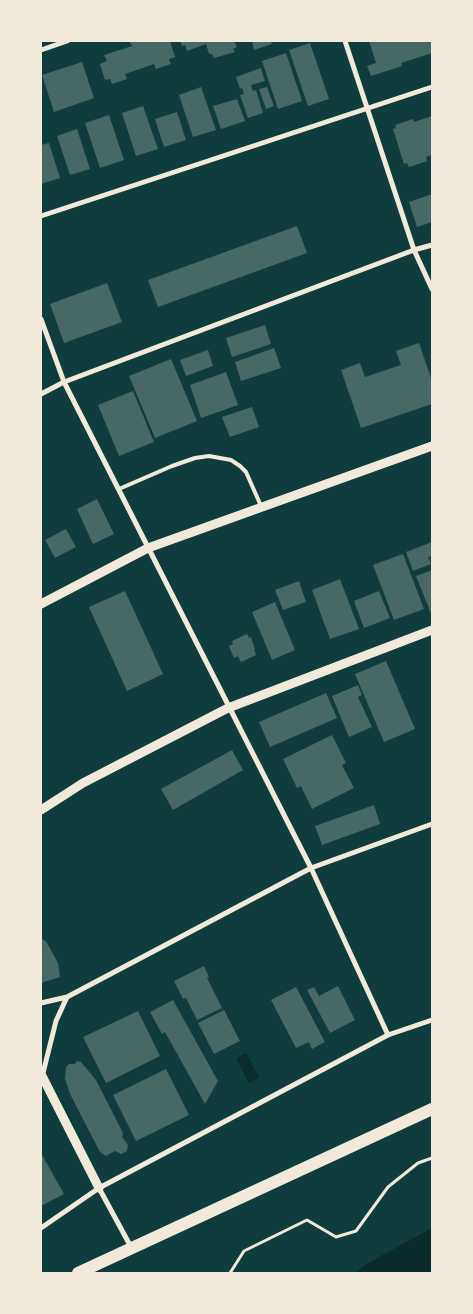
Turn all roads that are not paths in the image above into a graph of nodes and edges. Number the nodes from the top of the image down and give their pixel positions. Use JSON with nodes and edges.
{"nodes":[{"id":1,"x":67,"y":41,"type":"edge"},
{"id":2,"x":345,"y":41,"type":"edge"},
{"id":3,"x":41,"y":50,"type":"edge"},
{"id":4,"x":432,"y":87,"type":"edge"},
{"id":5,"x":368,"y":108,"type":"junction"},
{"id":6,"x":41,"y":216,"type":"edge"},
{"id":7,"x":432,"y":245,"type":"edge"},
{"id":8,"x":414,"y":250,"type":"junction"},
{"id":9,"x":432,"y":289,"type":"edge"},
{"id":10,"x":41,"y":319,"type":"edge"},
{"id":11,"x":64,"y":382,"type":"junction"},
{"id":12,"x":41,"y":394,"type":"edge"},
{"id":13,"x":432,"y":446,"type":"edge"},
{"id":14,"x":119,"y":489,"type":"junction"},
{"id":15,"x":261,"y":507,"type":"junction"},
{"id":16,"x":148,"y":548,"type":"junction"},
{"id":17,"x":41,"y":604,"type":"edge"},
{"id":18,"x":432,"y":630,"type":"edge"},
{"id":19,"x":228,"y":708,"type":"junction"},
{"id":20,"x":41,"y":810,"type":"edge"},
{"id":21,"x":432,"y":824,"type":"edge"},
{"id":22,"x":311,"y":868,"type":"junction"},
{"id":23,"x":67,"y":997,"type":"junction"},
{"id":24,"x":41,"y":1003,"type":"edge"},
{"id":25,"x":432,"y":1020,"type":"edge"},
{"id":26,"x":388,"y":1035,"type":"junction"},
{"id":27,"x":42,"y":1076,"type":"edge"},
{"id":28,"x":432,"y":1109,"type":"edge"},
{"id":29,"x":99,"y":1188,"type":"junction"},
{"id":30,"x":41,"y":1228,"type":"edge"},
{"id":31,"x":132,"y":1248,"type":"junction"},
{"id":32,"x":78,"y":1273,"type":"edge"}],
"edges":[{"from":1,"to":3,"type":"street"},
{"from":2,"to":5,"type":"street"},
{"from":4,"to":5,"type":"street"},
{"from":5,"to":6,"type":"street"},
{"from":5,"to":8,"type":"street"},
{"from":7,"to":8,"type":"street"},
{"from":8,"to":9,"type":"street"},
{"from":8,"to":11,"type":"street"},
{"from":10,"to":11,"type":"street"},
{"from":11,"to":12,"type":"street"},
{"from":11,"to":14,"type":"street"},
{"from":13,"to":15,"type":"street"},
{"from":14,"to":15,"type":"lane"},
{"from":14,"to":16,"type":"street"},
{"from":15,"to":16,"type":"street"},
{"from":16,"to":17,"type":"street"},
{"from":16,"to":19,"type":"street"},
{"from":18,"to":19,"type":"street"},
{"from":19,"to":20,"type":"street"},
{"from":19,"to":22,"type":"street"},
{"from":21,"to":22,"type":"street"},
{"from":22,"to":23,"type":"street"},
{"from":22,"to":26,"type":"street"},
{"from":23,"to":24,"type":"street"},
{"from":23,"to":27,"type":"street"},
{"from":25,"to":26,"type":"street"},
{"from":26,"to":29,"type":"street"},
{"from":27,"to":29,"type":"street"},
{"from":28,"to":31,"type":"main road"},
{"from":29,"to":30,"type":"street"},
{"from":29,"to":31,"type":"street"},
{"from":31,"to":32,"type":"main road"}]}
